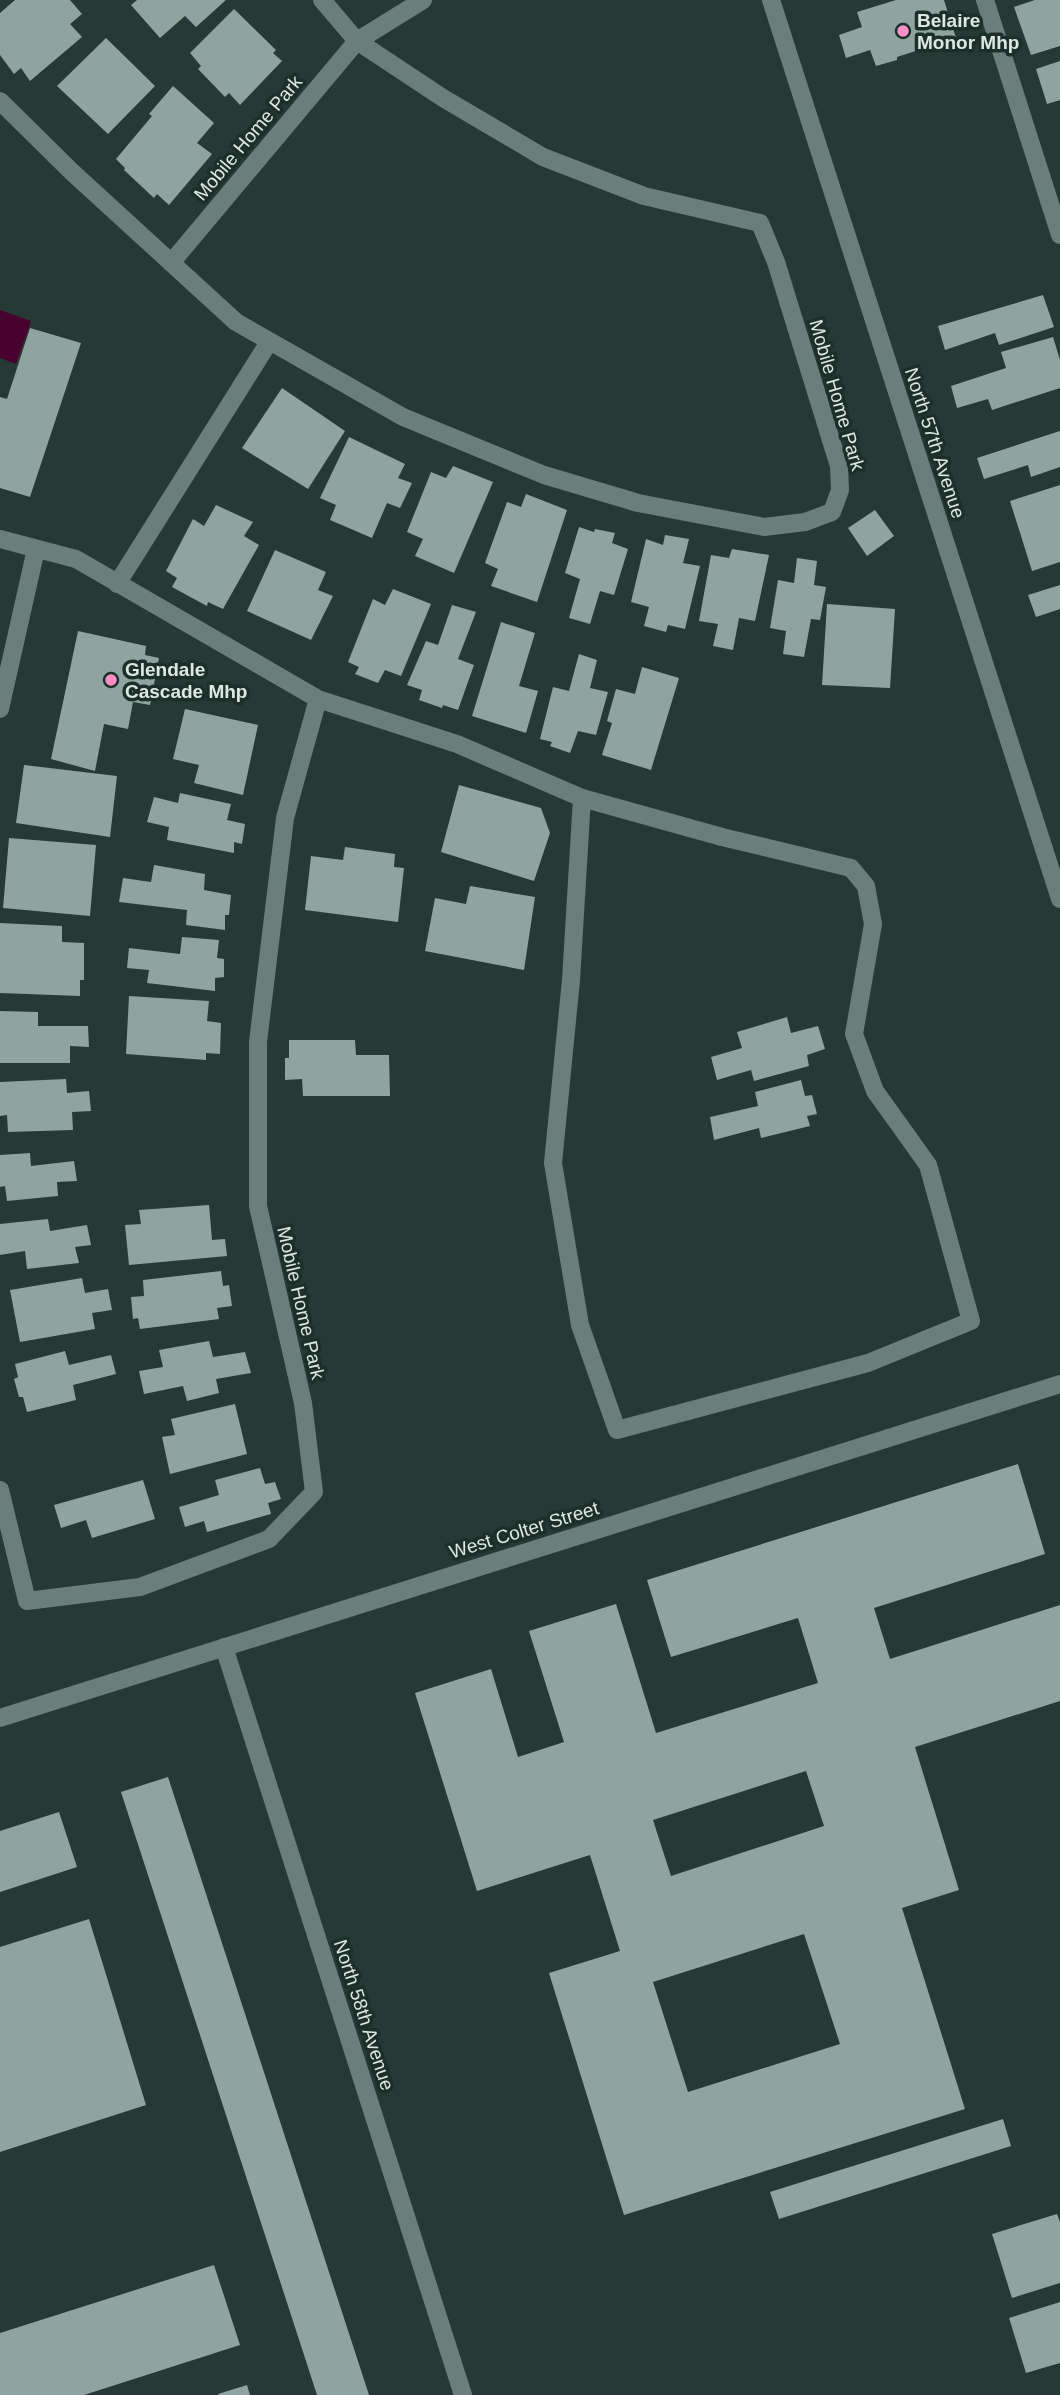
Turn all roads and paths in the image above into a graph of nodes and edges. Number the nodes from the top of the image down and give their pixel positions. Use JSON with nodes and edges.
{"nodes":[{"id":1,"x":323,"y":0,"type":"edge"},
{"id":2,"x":423,"y":0,"type":"edge"},
{"id":3,"x":771,"y":0,"type":"edge"},
{"id":4,"x":985,"y":0,"type":"edge"},
{"id":5,"x":357,"y":41,"type":"junction"},
{"id":6,"x":0,"y":101,"type":"edge"},
{"id":7,"x":1060,"y":235,"type":"edge"},
{"id":8,"x":171,"y":263,"type":"junction"},
{"id":9,"x":269,"y":342,"type":"junction"},
{"id":10,"x":0,"y":539,"type":"edge"},
{"id":11,"x":36,"y":549,"type":"junction"},
{"id":12,"x":117,"y":584,"type":"junction"},
{"id":13,"x":318,"y":699,"type":"junction"},
{"id":14,"x":0,"y":709,"type":"edge"},
{"id":15,"x":582,"y":798,"type":"junction"},
{"id":16,"x":1060,"y":899,"type":"edge"},
{"id":17,"x":1060,"y":1384,"type":"edge"},
{"id":18,"x":0,"y":1490,"type":"edge"},
{"id":19,"x":224,"y":1647,"type":"junction"},
{"id":20,"x":0,"y":1718,"type":"edge"},
{"id":21,"x":463,"y":2395,"type":"edge"}],
"edges":[{"from":1,"to":5,"type":"street","name":"Mobile Home Park"},
{"from":2,"to":5,"type":"street","name":"Mobile Home Park"},
{"from":3,"to":16,"type":"street","name":"North 57th Avenue"},
{"from":4,"to":7,"type":"street"},
{"from":5,"to":8,"type":"street","name":"Mobile Home Park"},
{"from":5,"to":9,"type":"street","name":"Mobile Home Park"},
{"from":6,"to":8,"type":"street","name":"Mobile Home Park"},
{"from":8,"to":9,"type":"street","name":"Mobile Home Park"},
{"from":9,"to":12,"type":"street"},
{"from":10,"to":11,"type":"street"},
{"from":11,"to":12,"type":"street"},
{"from":11,"to":14,"type":"street"},
{"from":12,"to":13,"type":"street"},
{"from":13,"to":15,"type":"street"},
{"from":13,"to":18,"type":"street","name":"Mobile Home Park"},
{"from":15,"to":15,"type":"street"},
{"from":17,"to":19,"type":"street","name":"West Colter Street"},
{"from":19,"to":20,"type":"street","name":"West Colter Street"},
{"from":19,"to":21,"type":"street","name":"North 58th Avenue"}]}
